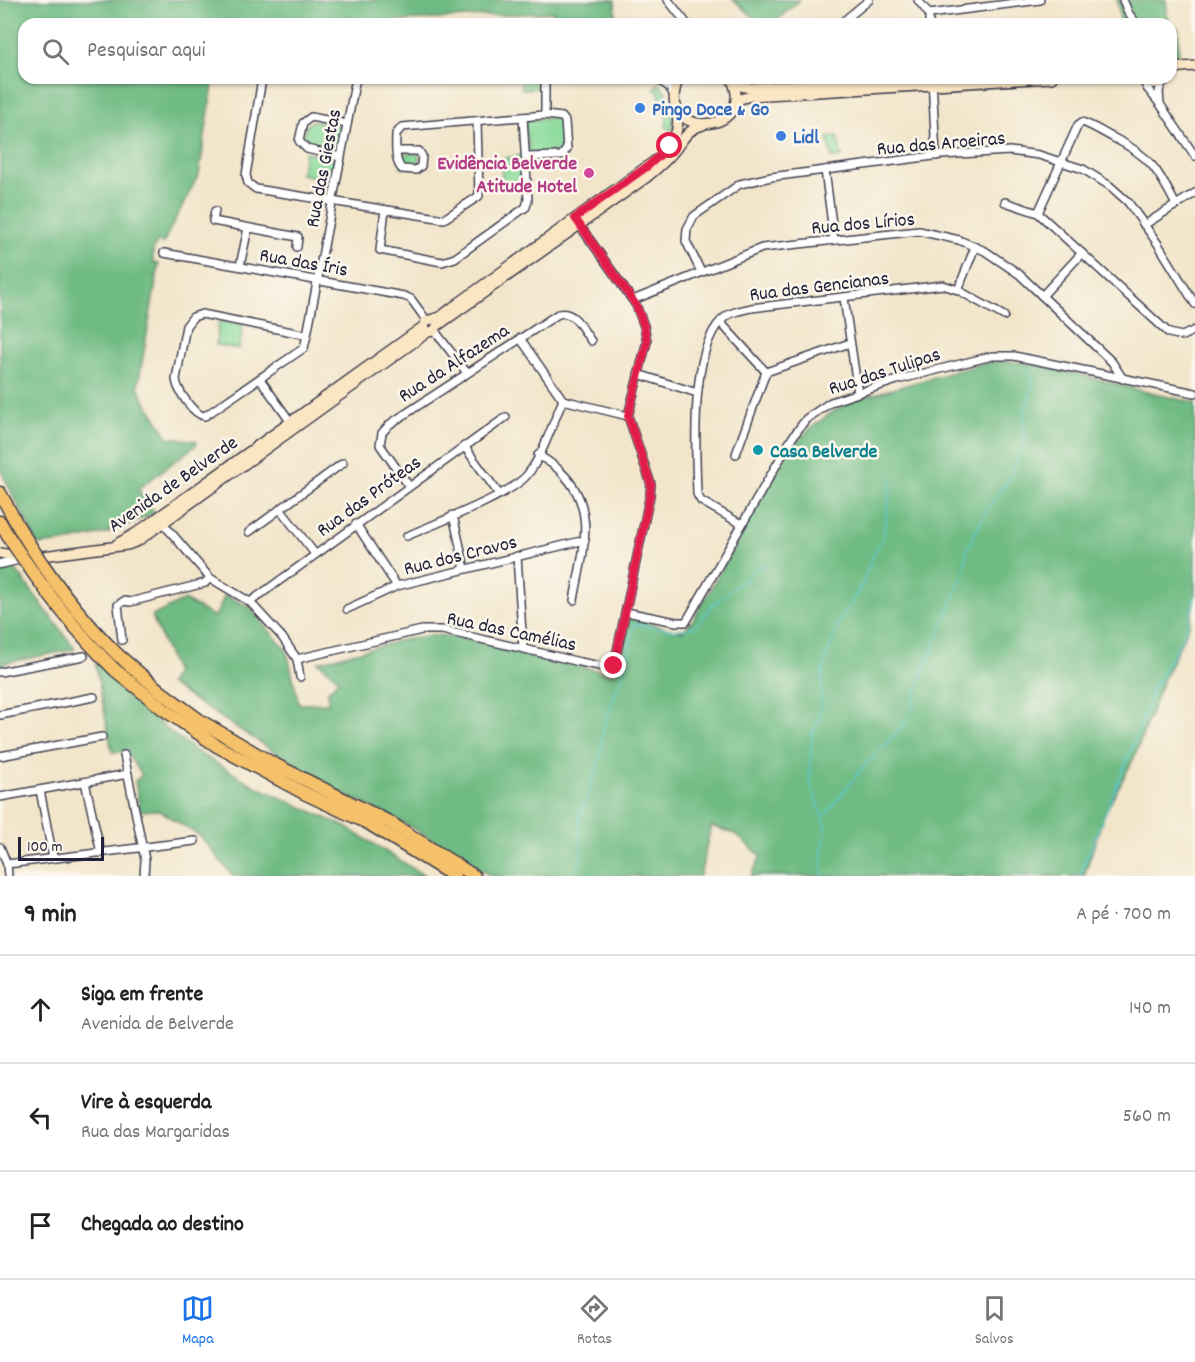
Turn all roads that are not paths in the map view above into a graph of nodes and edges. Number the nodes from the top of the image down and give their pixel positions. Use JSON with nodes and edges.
{"nodes":[{"id":1,"x":668,"y":0,"type":"edge"},
{"id":2,"x":869,"y":0,"type":"edge"},
{"id":3,"x":918,"y":0,"type":"edge"},
{"id":4,"x":1040,"y":0,"type":"edge"},
{"id":5,"x":1123,"y":0,"type":"edge"},
{"id":6,"x":929,"y":14,"type":"junction"},
{"id":7,"x":682,"y":18,"type":"edge"},
{"id":8,"x":847,"y":18,"type":"edge"},
{"id":9,"x":929,"y":18,"type":"edge"},
{"id":10,"x":1132,"y":18,"type":"edge"},
{"id":11,"x":1195,"y":66,"type":"edge"},
{"id":12,"x":1177,"y":68,"type":"edge"},
{"id":13,"x":261,"y":84,"type":"edge"},
{"id":14,"x":355,"y":84,"type":"edge"},
{"id":15,"x":544,"y":84,"type":"edge"},
{"id":16,"x":665,"y":84,"type":"edge"},
{"id":17,"x":677,"y":84,"type":"edge"},
{"id":18,"x":733,"y":84,"type":"edge"},
{"id":19,"x":736,"y":84,"type":"edge"},
{"id":20,"x":816,"y":84,"type":"edge"},
{"id":21,"x":896,"y":84,"type":"edge"},
{"id":22,"x":932,"y":84,"type":"edge"},
{"id":23,"x":1145,"y":84,"type":"edge"},
{"id":24,"x":1163,"y":84,"type":"edge"},
{"id":25,"x":674,"y":95,"type":"junction"},
{"id":26,"x":1160,"y":104,"type":"junction"},
{"id":27,"x":676,"y":105,"type":"junction"},
{"id":28,"x":733,"y":107,"type":"junction"},
{"id":29,"x":545,"y":115,"type":"junction"},
{"id":30,"x":523,"y":117,"type":"junction"},
{"id":31,"x":477,"y":121,"type":"junction"},
{"id":32,"x":347,"y":124,"type":"junction"},
{"id":33,"x":703,"y":125,"type":"junction"},
{"id":34,"x":396,"y":151,"type":"dead end"},
{"id":35,"x":936,"y":156,"type":"junction"},
{"id":36,"x":1195,"y":156,"type":"edge"},
{"id":37,"x":340,"y":157,"type":"junction"},
{"id":38,"x":526,"y":157,"type":"junction"},
{"id":39,"x":1060,"y":162,"type":"junction"},
{"id":40,"x":825,"y":170,"type":"junction"},
{"id":41,"x":1195,"y":193,"type":"edge"},
{"id":42,"x":1005,"y":202,"type":"dead end"},
{"id":43,"x":332,"y":203,"type":"junction"},
{"id":44,"x":1176,"y":205,"type":"junction"},
{"id":45,"x":215,"y":210,"type":"dead end"},
{"id":46,"x":385,"y":210,"type":"junction"},
{"id":47,"x":1038,"y":213,"type":"junction"},
{"id":48,"x":577,"y":221,"type":"junction"},
{"id":49,"x":1144,"y":225,"type":"junction"},
{"id":50,"x":248,"y":228,"type":"junction"},
{"id":51,"x":834,"y":240,"type":"junction"},
{"id":52,"x":297,"y":247,"type":"dead end"},
{"id":53,"x":975,"y":247,"type":"junction"},
{"id":54,"x":164,"y":253,"type":"dead end"},
{"id":55,"x":1082,"y":253,"type":"junction"},
{"id":56,"x":240,"y":267,"type":"junction"},
{"id":57,"x":701,"y":272,"type":"junction"},
{"id":58,"x":318,"y":280,"type":"junction"},
{"id":59,"x":958,"y":290,"type":"junction"},
{"id":60,"x":1042,"y":296,"type":"junction"},
{"id":61,"x":844,"y":298,"type":"junction"},
{"id":62,"x":633,"y":300,"type":"junction"},
{"id":63,"x":1195,"y":304,"type":"edge"},
{"id":64,"x":1004,"y":316,"type":"dead end"},
{"id":65,"x":721,"y":323,"type":"junction"},
{"id":66,"x":431,"y":326,"type":"junction"},
{"id":67,"x":1195,"y":330,"type":"edge"},
{"id":68,"x":308,"y":335,"type":"junction"},
{"id":69,"x":520,"y":338,"type":"junction"},
{"id":70,"x":591,"y":341,"type":"dead end"},
{"id":71,"x":850,"y":343,"type":"junction"},
{"id":72,"x":766,"y":372,"type":"junction"},
{"id":73,"x":466,"y":373,"type":"junction"},
{"id":74,"x":638,"y":374,"type":"junction"},
{"id":75,"x":260,"y":379,"type":"junction"},
{"id":76,"x":1123,"y":379,"type":"junction"},
{"id":77,"x":697,"y":393,"type":"junction"},
{"id":78,"x":858,"y":393,"type":"junction"},
{"id":79,"x":1195,"y":393,"type":"edge"},
{"id":80,"x":563,"y":400,"type":"junction"},
{"id":81,"x":628,"y":416,"type":"junction"},
{"id":82,"x":506,"y":417,"type":"dead end"},
{"id":83,"x":293,"y":425,"type":"junction"},
{"id":84,"x":464,"y":446,"type":"junction"},
{"id":85,"x":736,"y":454,"type":"dead end"},
{"id":86,"x":538,"y":455,"type":"junction"},
{"id":87,"x":343,"y":463,"type":"dead end"},
{"id":88,"x":409,"y":486,"type":"junction"},
{"id":89,"x":0,"y":493,"type":"edge"},
{"id":90,"x":499,"y":494,"type":"junction"},
{"id":91,"x":280,"y":509,"type":"junction"},
{"id":92,"x":453,"y":515,"type":"junction"},
{"id":93,"x":161,"y":520,"type":"junction"},
{"id":94,"x":0,"y":522,"type":"edge"},
{"id":95,"x":356,"y":524,"type":"junction"},
{"id":96,"x":741,"y":525,"type":"junction"},
{"id":97,"x":249,"y":532,"type":"dead end"},
{"id":98,"x":407,"y":536,"type":"dead end"},
{"id":99,"x":585,"y":540,"type":"junction"},
{"id":100,"x":0,"y":553,"type":"edge"},
{"id":101,"x":315,"y":554,"type":"junction"},
{"id":102,"x":517,"y":556,"type":"junction"},
{"id":103,"x":26,"y":558,"type":"junction"},
{"id":104,"x":0,"y":564,"type":"edge"},
{"id":105,"x":465,"y":569,"type":"junction"},
{"id":106,"x":210,"y":578,"type":"junction"},
{"id":107,"x":396,"y":586,"type":"junction"},
{"id":108,"x":574,"y":600,"type":"dead end"},
{"id":109,"x":249,"y":602,"type":"junction"},
{"id":110,"x":347,"y":609,"type":"dead end"},
{"id":111,"x":626,"y":612,"type":"junction"},
{"id":112,"x":122,"y":640,"type":"dead end"},
{"id":113,"x":523,"y":648,"type":"junction"},
{"id":114,"x":84,"y":656,"type":"dead end"},
{"id":115,"x":297,"y":659,"type":"junction"},
{"id":116,"x":0,"y":672,"type":"edge"},
{"id":117,"x":300,"y":677,"type":"dead end"},
{"id":118,"x":94,"y":697,"type":"dead end"},
{"id":119,"x":0,"y":715,"type":"edge"},
{"id":120,"x":102,"y":737,"type":"dead end"},
{"id":121,"x":124,"y":755,"type":"dead end"},
{"id":122,"x":0,"y":756,"type":"edge"},
{"id":123,"x":128,"y":774,"type":"junction"},
{"id":124,"x":85,"y":782,"type":"junction"},
{"id":125,"x":40,"y":790,"type":"junction"},
{"id":126,"x":0,"y":797,"type":"edge"},
{"id":127,"x":195,"y":842,"type":"dead end"},
{"id":128,"x":0,"y":847,"type":"edge"},
{"id":129,"x":143,"y":848,"type":"junction"},
{"id":130,"x":101,"y":853,"type":"junction"},
{"id":131,"x":53,"y":858,"type":"junction"},
{"id":132,"x":7,"y":864,"type":"junction"},
{"id":133,"x":8,"y":876,"type":"edge"},
{"id":134,"x":144,"y":876,"type":"edge"},
{"id":135,"x":454,"y":876,"type":"edge"},
{"id":136,"x":474,"y":876,"type":"edge"}],
"edges":[{"from":1,"to":7,"type":"street"},
{"from":2,"to":8,"type":"street"},
{"from":3,"to":6,"type":"street"},
{"from":4,"to":6,"type":"street"},
{"from":5,"to":10,"type":"street"},
{"from":6,"to":9,"type":"street"},
{"from":11,"to":12,"type":"main road"},
{"from":13,"to":43,"type":"street"},
{"from":14,"to":32,"type":"street","name":"Rua das Giestas"},
{"from":15,"to":29,"type":"street"},
{"from":16,"to":25,"type":"street"},
{"from":17,"to":25,"type":"main road"},
{"from":18,"to":28,"type":"main road"},
{"from":19,"to":20,"type":"main road"},
{"from":21,"to":28,"type":"main road","name":"Avenida de Belverde"},
{"from":22,"to":35,"type":"street"},
{"from":23,"to":26,"type":"street"},
{"from":24,"to":26,"type":"street"},
{"from":25,"to":27,"type":"main road","name":"Avenida de Belverde"},
{"from":26,"to":36,"type":"street"},
{"from":27,"to":33,"type":"main road"},
{"from":27,"to":48,"type":"main road","name":"Avenida de Belverde"},
{"from":28,"to":33,"type":"main road","name":"Avenida de Belverde"},
{"from":29,"to":30,"type":"street"},
{"from":29,"to":38,"type":"street"},
{"from":30,"to":31,"type":"street"},
{"from":30,"to":38,"type":"street"},
{"from":31,"to":34,"type":"street"},
{"from":31,"to":46,"type":"street"},
{"from":32,"to":37,"type":"street","name":"Rua das Giestas"},
{"from":32,"to":37,"type":"street"},
{"from":33,"to":48,"type":"main road","name":"Avenida de Belverde"},
{"from":35,"to":39,"type":"street","name":"Rua das Aroeiras"},
{"from":35,"to":40,"type":"street","name":"Rua das Aroeiras"},
{"from":37,"to":43,"type":"street","name":"Rua das Giestas"},
{"from":38,"to":46,"type":"street"},
{"from":39,"to":44,"type":"street"},
{"from":39,"to":47,"type":"street"},
{"from":39,"to":49,"type":"street","name":"Rua das Aroeiras"},
{"from":40,"to":51,"type":"street"},
{"from":40,"to":57,"type":"street","name":"Rua das Aroeiras"},
{"from":41,"to":44,"type":"street"},
{"from":42,"to":47,"type":"street"},
{"from":43,"to":46,"type":"street"},
{"from":43,"to":58,"type":"street","name":"Rua das Giestas"},
{"from":44,"to":49,"type":"street"},
{"from":45,"to":50,"type":"street"},
{"from":47,"to":55,"type":"street"},
{"from":48,"to":62,"type":"street"},
{"from":48,"to":66,"type":"main road","name":"Avenida de Belverde"},
{"from":49,"to":63,"type":"street","name":"Rua das Aroeiras"},
{"from":50,"to":52,"type":"street"},
{"from":50,"to":56,"type":"street"},
{"from":51,"to":53,"type":"street","name":"Rua dos Lírios"},
{"from":51,"to":57,"type":"street","name":"Rua dos Lírios"},
{"from":53,"to":59,"type":"street"},
{"from":53,"to":60,"type":"street","name":"Rua dos Lírios"},
{"from":54,"to":56,"type":"street","name":"Rua das Íris"},
{"from":55,"to":60,"type":"street"},
{"from":55,"to":67,"type":"street"},
{"from":56,"to":58,"type":"street","name":"Rua das Íris"},
{"from":57,"to":62,"type":"street","name":"Rua dos Lírios"},
{"from":58,"to":66,"type":"street","name":"Rua das Íris"},
{"from":58,"to":68,"type":"street","name":"Rua das Giestas"},
{"from":59,"to":61,"type":"street","name":"Rua das Gencianas"},
{"from":59,"to":64,"type":"street","name":"Rua das Gencianas"},
{"from":60,"to":76,"type":"street","name":"Rua dos Lírios"},
{"from":61,"to":65,"type":"street","name":"Rua das Gencianas"},
{"from":61,"to":71,"type":"street"},
{"from":62,"to":74,"type":"street"},
{"from":65,"to":72,"type":"street"},
{"from":65,"to":77,"type":"street"},
{"from":66,"to":73,"type":"street","name":"Rua das Íris"},
{"from":66,"to":83,"type":"main road","name":"Avenida de Belverde"},
{"from":68,"to":75,"type":"street"},
{"from":68,"to":75,"type":"street"},
{"from":69,"to":70,"type":"street","name":"Rua da Alfazema"},
{"from":69,"to":73,"type":"street","name":"Rua da Alfazema"},
{"from":69,"to":80,"type":"street"},
{"from":71,"to":72,"type":"street"},
{"from":71,"to":78,"type":"street"},
{"from":72,"to":85,"type":"street"},
{"from":73,"to":88,"type":"street","name":"Rua da Alfazema"},
{"from":74,"to":77,"type":"street"},
{"from":74,"to":81,"type":"street"},
{"from":75,"to":83,"type":"street"},
{"from":76,"to":78,"type":"street","name":"Rua das Tulipas"},
{"from":76,"to":79,"type":"street","name":"Rua das Tulipas"},
{"from":77,"to":96,"type":"street"},
{"from":78,"to":96,"type":"street","name":"Rua das Tulipas"},
{"from":80,"to":81,"type":"street"},
{"from":80,"to":86,"type":"street"},
{"from":81,"to":111,"type":"street"},
{"from":82,"to":84,"type":"street","name":"Rua das Próteas"},
{"from":83,"to":93,"type":"main road","name":"Avenida de Belverde"},
{"from":84,"to":88,"type":"street","name":"Rua das Próteas"},
{"from":84,"to":90,"type":"street"},
{"from":86,"to":90,"type":"street"},
{"from":86,"to":99,"type":"street"},
{"from":87,"to":91,"type":"street"},
{"from":88,"to":95,"type":"street","name":"Rua das Próteas"},
{"from":89,"to":136,"type":"highway","bridge":true},
{"from":90,"to":92,"type":"street"},
{"from":91,"to":97,"type":"street"},
{"from":91,"to":101,"type":"street"},
{"from":92,"to":98,"type":"street"},
{"from":92,"to":105,"type":"street"},
{"from":93,"to":103,"type":"main road","name":"Avenida de Belverde"},
{"from":93,"to":106,"type":"street"},
{"from":94,"to":135,"type":"highway","bridge":true},
{"from":95,"to":101,"type":"street","name":"Rua das Próteas"},
{"from":95,"to":107,"type":"street"},
{"from":96,"to":111,"type":"street","name":"Rua das Tulipas"},
{"from":99,"to":102,"type":"street","name":"Rua dos Cravos"},
{"from":99,"to":108,"type":"street"},
{"from":100,"to":103,"type":"main road","name":"Avenida de Belverde"},
{"from":101,"to":109,"type":"street","name":"Rua das Próteas"},
{"from":102,"to":105,"type":"street","name":"Rua dos Cravos"},
{"from":102,"to":113,"type":"street"},
{"from":103,"to":104,"type":"street"},
{"from":105,"to":107,"type":"street","name":"Rua dos Cravos"},
{"from":106,"to":109,"type":"street"},
{"from":106,"to":112,"type":"street"},
{"from":107,"to":110,"type":"street","name":"Rua dos Cravos"},
{"from":109,"to":115,"type":"street"},
{"from":111,"to":113,"type":"street","name":"Rua das Camélias"},
{"from":113,"to":115,"type":"street","name":"Rua das Camélias"},
{"from":114,"to":116,"type":"street"},
{"from":115,"to":117,"type":"street"},
{"from":118,"to":119,"type":"street"},
{"from":120,"to":122,"type":"street"},
{"from":121,"to":123,"type":"street"},
{"from":123,"to":124,"type":"street"},
{"from":123,"to":129,"type":"street"},
{"from":124,"to":125,"type":"street"},
{"from":124,"to":130,"type":"street"},
{"from":125,"to":126,"type":"street"},
{"from":125,"to":131,"type":"street"},
{"from":127,"to":129,"type":"street"},
{"from":128,"to":132,"type":"street"},
{"from":129,"to":130,"type":"street"},
{"from":129,"to":134,"type":"street"},
{"from":130,"to":131,"type":"street"},
{"from":131,"to":132,"type":"street"},
{"from":132,"to":133,"type":"street"}]}
